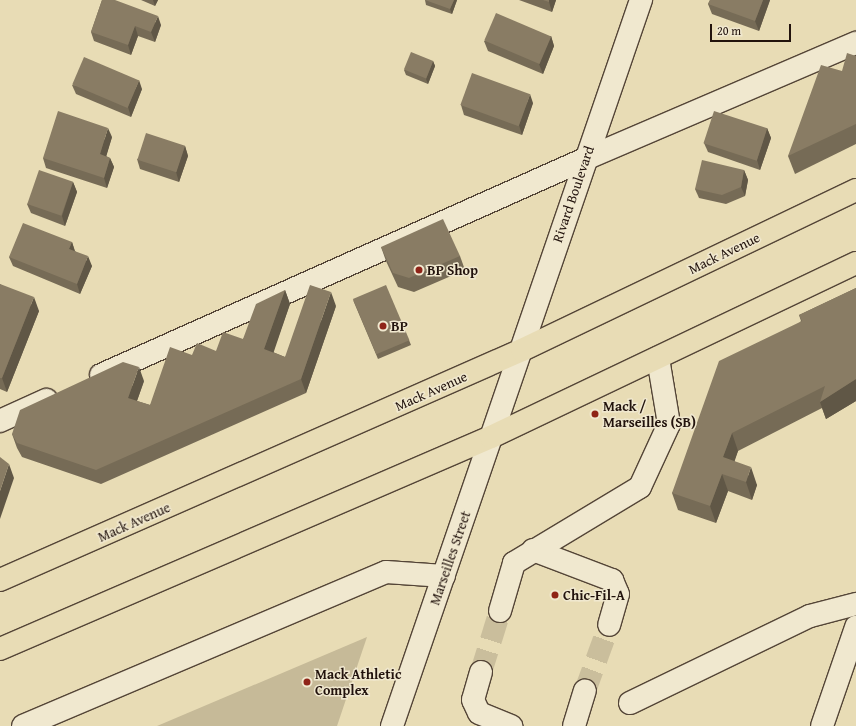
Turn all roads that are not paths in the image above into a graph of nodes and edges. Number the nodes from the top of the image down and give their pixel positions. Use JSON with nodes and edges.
{"nodes":[{"id":1,"x":641,"y":0,"type":"edge"},
{"id":2,"x":856,"y":43,"type":"edge"},
{"id":3,"x":585,"y":159,"type":"junction"},
{"id":4,"x":856,"y":190,"type":"edge"},
{"id":5,"x":856,"y":263,"type":"edge"},
{"id":6,"x":522,"y":350,"type":"junction"},
{"id":7,"x":658,"y":358,"type":"junction"},
{"id":8,"x":508,"y":390,"type":"joint"},
{"id":9,"x":0,"y":421,"type":"edge"},
{"id":10,"x":491,"y":437,"type":"junction"},
{"id":11,"x":534,"y":550,"type":"junction"},
{"id":12,"x":444,"y":576,"type":"junction"},
{"id":13,"x":0,"y":580,"type":"edge"},
{"id":14,"x":856,"y":604,"type":"edge"},
{"id":15,"x":500,"y":611,"type":"tunnel mouth"},
{"id":16,"x":609,"y":625,"type":"tunnel mouth"},
{"id":17,"x":856,"y":627,"type":"edge"},
{"id":18,"x":0,"y":649,"type":"edge"},
{"id":19,"x":481,"y":672,"type":"tunnel mouth"},
{"id":20,"x":585,"y":691,"type":"tunnel mouth"},
{"id":21,"x":630,"y":703,"type":"dead end"},
{"id":22,"x":23,"y":726,"type":"edge"},
{"id":23,"x":392,"y":726,"type":"edge"},
{"id":24,"x":512,"y":726,"type":"edge"},
{"id":25,"x":574,"y":726,"type":"edge"},
{"id":26,"x":822,"y":726,"type":"edge"}],
"edges":[{"from":1,"to":3,"type":"street","name":"Rivard Boulevard"},
{"from":2,"to":3,"type":"street"},
{"from":3,"to":6,"type":"street","name":"Rivard Boulevard"},
{"from":3,"to":9,"type":"street"},
{"from":4,"to":6,"type":"main road","name":"Mack Avenue"},
{"from":5,"to":7,"type":"main road"},
{"from":6,"to":8,"type":"street","name":"Rivard Boulevard"},
{"from":6,"to":13,"type":"main road","name":"Mack Avenue"},
{"from":7,"to":10,"type":"main road"},
{"from":7,"to":11,"type":"street"},
{"from":8,"to":10,"type":"street","name":"Marseilles Street"},
{"from":10,"to":12,"type":"street","name":"Marseilles Street"},
{"from":10,"to":18,"type":"main road"},
{"from":11,"to":15,"type":"street"},
{"from":11,"to":16,"type":"street"},
{"from":12,"to":22,"type":"street"},
{"from":12,"to":23,"type":"street","name":"Marseilles Street"},
{"from":14,"to":21,"type":"street"},
{"from":17,"to":26,"type":"street"},
{"from":19,"to":24,"type":"street"},
{"from":20,"to":25,"type":"street"}]}
